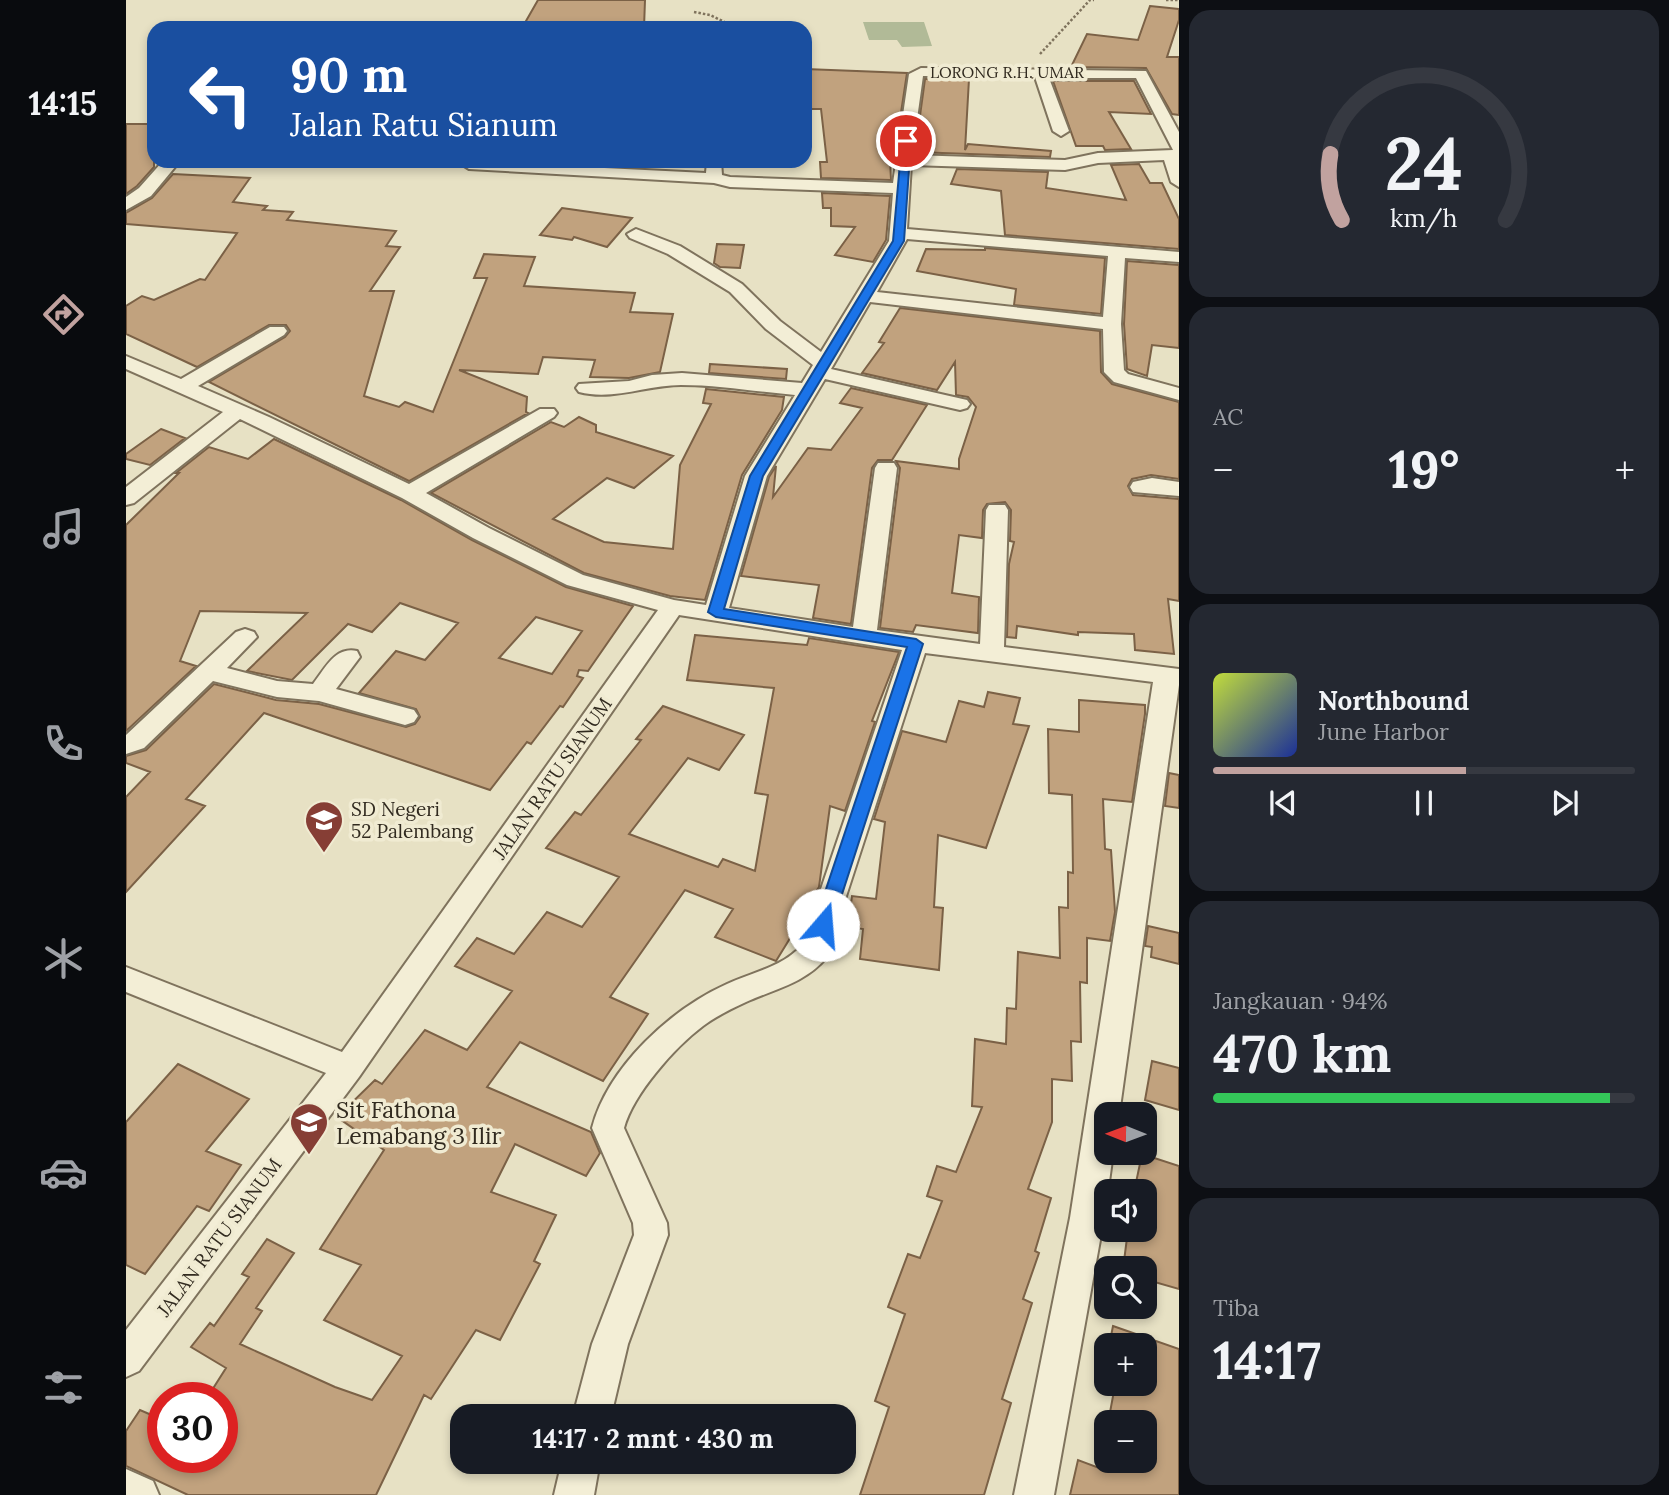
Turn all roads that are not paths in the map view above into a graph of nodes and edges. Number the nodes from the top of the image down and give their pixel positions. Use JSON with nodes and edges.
{"nodes":[{"id":1,"x":1040,"y":72,"type":"junction"},
{"id":2,"x":1061,"y":131,"type":"dead end"},
{"id":3,"x":1176,"y":152,"type":"edge"},
{"id":4,"x":903,"y":160,"type":"junction"},
{"id":5,"x":166,"y":168,"type":"edge"},
{"id":6,"x":671,"y":168,"type":"edge"},
{"id":7,"x":714,"y":169,"type":"edge"},
{"id":8,"x":1179,"y":182,"type":"edge"},
{"id":9,"x":901,"y":188,"type":"junction"},
{"id":10,"x":126,"y":205,"type":"edge"},
{"id":11,"x":899,"y":233,"type":"junction"},
{"id":12,"x":636,"y":234,"type":"dead end"},
{"id":13,"x":1117,"y":252,"type":"junction"},
{"id":14,"x":1179,"y":257,"type":"edge"},
{"id":15,"x":866,"y":296,"type":"junction"},
{"id":16,"x":1112,"y":324,"type":"junction"},
{"id":17,"x":277,"y":331,"type":"dead end"},
{"id":18,"x":126,"y":362,"type":"edge"},
{"id":19,"x":818,"y":375,"type":"junction"},
{"id":20,"x":181,"y":387,"type":"junction"},
{"id":21,"x":586,"y":388,"type":"dead end"},
{"id":22,"x":1179,"y":394,"type":"edge"},
{"id":23,"x":960,"y":404,"type":"dead end"},
{"id":24,"x":237,"y":411,"type":"junction"},
{"id":25,"x":547,"y":413,"type":"dead end"},
{"id":26,"x":886,"y":468,"type":"dead end"},
{"id":27,"x":1141,"y":487,"type":"dead end"},
{"id":28,"x":1179,"y":489,"type":"edge"},
{"id":29,"x":410,"y":493,"type":"junction"},
{"id":30,"x":126,"y":498,"type":"edge"},
{"id":31,"x":997,"y":510,"type":"dead end"},
{"id":32,"x":673,"y":607,"type":"junction"},
{"id":33,"x":716,"y":612,"type":"junction"},
{"id":34,"x":864,"y":636,"type":"junction"},
{"id":35,"x":245,"y":637,"type":"dead end"},
{"id":36,"x":916,"y":644,"type":"junction"},
{"id":37,"x":992,"y":653,"type":"junction"},
{"id":38,"x":348,"y":657,"type":"dead end"},
{"id":39,"x":208,"y":672,"type":"junction"},
{"id":40,"x":1173,"y":676,"type":"edge"},
{"id":41,"x":319,"y":693,"type":"junction"},
{"id":42,"x":405,"y":716,"type":"dead end"},
{"id":43,"x":126,"y":745,"type":"edge"},
{"id":44,"x":126,"y":979,"type":"edge"},
{"id":45,"x":348,"y":1068,"type":"junction"},
{"id":46,"x":126,"y":1359,"type":"edge"},
{"id":47,"x":595,"y":1404,"type":"edge"},
{"id":48,"x":578,"y":1474,"type":"edge"},
{"id":49,"x":126,"y":1489,"type":"edge"},
{"id":50,"x":139,"y":1495,"type":"edge"},
{"id":51,"x":574,"y":1495,"type":"edge"},
{"id":52,"x":1034,"y":1495,"type":"edge"}],
"edges":[{"from":1,"to":2,"type":"street"},
{"from":1,"to":3,"type":"street","name":"LORONG R.H. UMAR"},
{"from":1,"to":4,"type":"street","name":"LORONG R.H. UMAR"},
{"from":3,"to":4,"type":"street"},
{"from":3,"to":8,"type":"street"},
{"from":4,"to":9,"type":"street","name":"LORONG R.H. UMAR"},
{"from":5,"to":10,"type":"street"},
{"from":6,"to":7,"type":"street"},
{"from":7,"to":9,"type":"street"},
{"from":9,"to":11,"type":"street","name":"LORONG R.H. UMAR"},
{"from":11,"to":13,"type":"street"},
{"from":11,"to":15,"type":"street","name":"LORONG R.H. UMAR"},
{"from":12,"to":19,"type":"street"},
{"from":13,"to":14,"type":"street"},
{"from":13,"to":16,"type":"street"},
{"from":15,"to":16,"type":"street"},
{"from":15,"to":19,"type":"street","name":"LORONG R.H. UMAR"},
{"from":16,"to":22,"type":"street"},
{"from":17,"to":20,"type":"street"},
{"from":18,"to":20,"type":"street"},
{"from":19,"to":21,"type":"street"},
{"from":19,"to":23,"type":"street"},
{"from":19,"to":33,"type":"street","name":"LORONG R.H. UMAR"},
{"from":20,"to":24,"type":"street"},
{"from":24,"to":29,"type":"street"},
{"from":24,"to":30,"type":"street"},
{"from":25,"to":29,"type":"street"},
{"from":26,"to":34,"type":"street"},
{"from":27,"to":28,"type":"street"},
{"from":29,"to":32,"type":"street"},
{"from":31,"to":37,"type":"street"},
{"from":32,"to":33,"type":"street"},
{"from":32,"to":45,"type":"street","name":"JALAN RATU SIANUM"},
{"from":33,"to":34,"type":"street"},
{"from":34,"to":36,"type":"street"},
{"from":35,"to":39,"type":"street"},
{"from":36,"to":37,"type":"street"},
{"from":36,"to":47,"type":"street"},
{"from":37,"to":40,"type":"street"},
{"from":38,"to":41,"type":"street"},
{"from":39,"to":41,"type":"street"},
{"from":39,"to":43,"type":"street"},
{"from":40,"to":52,"type":"street"},
{"from":41,"to":42,"type":"street"},
{"from":44,"to":45,"type":"street"},
{"from":45,"to":46,"type":"street","name":"JALAN RATU SIANUM"},
{"from":48,"to":51,"type":"street"},
{"from":49,"to":50,"type":"street"}]}
